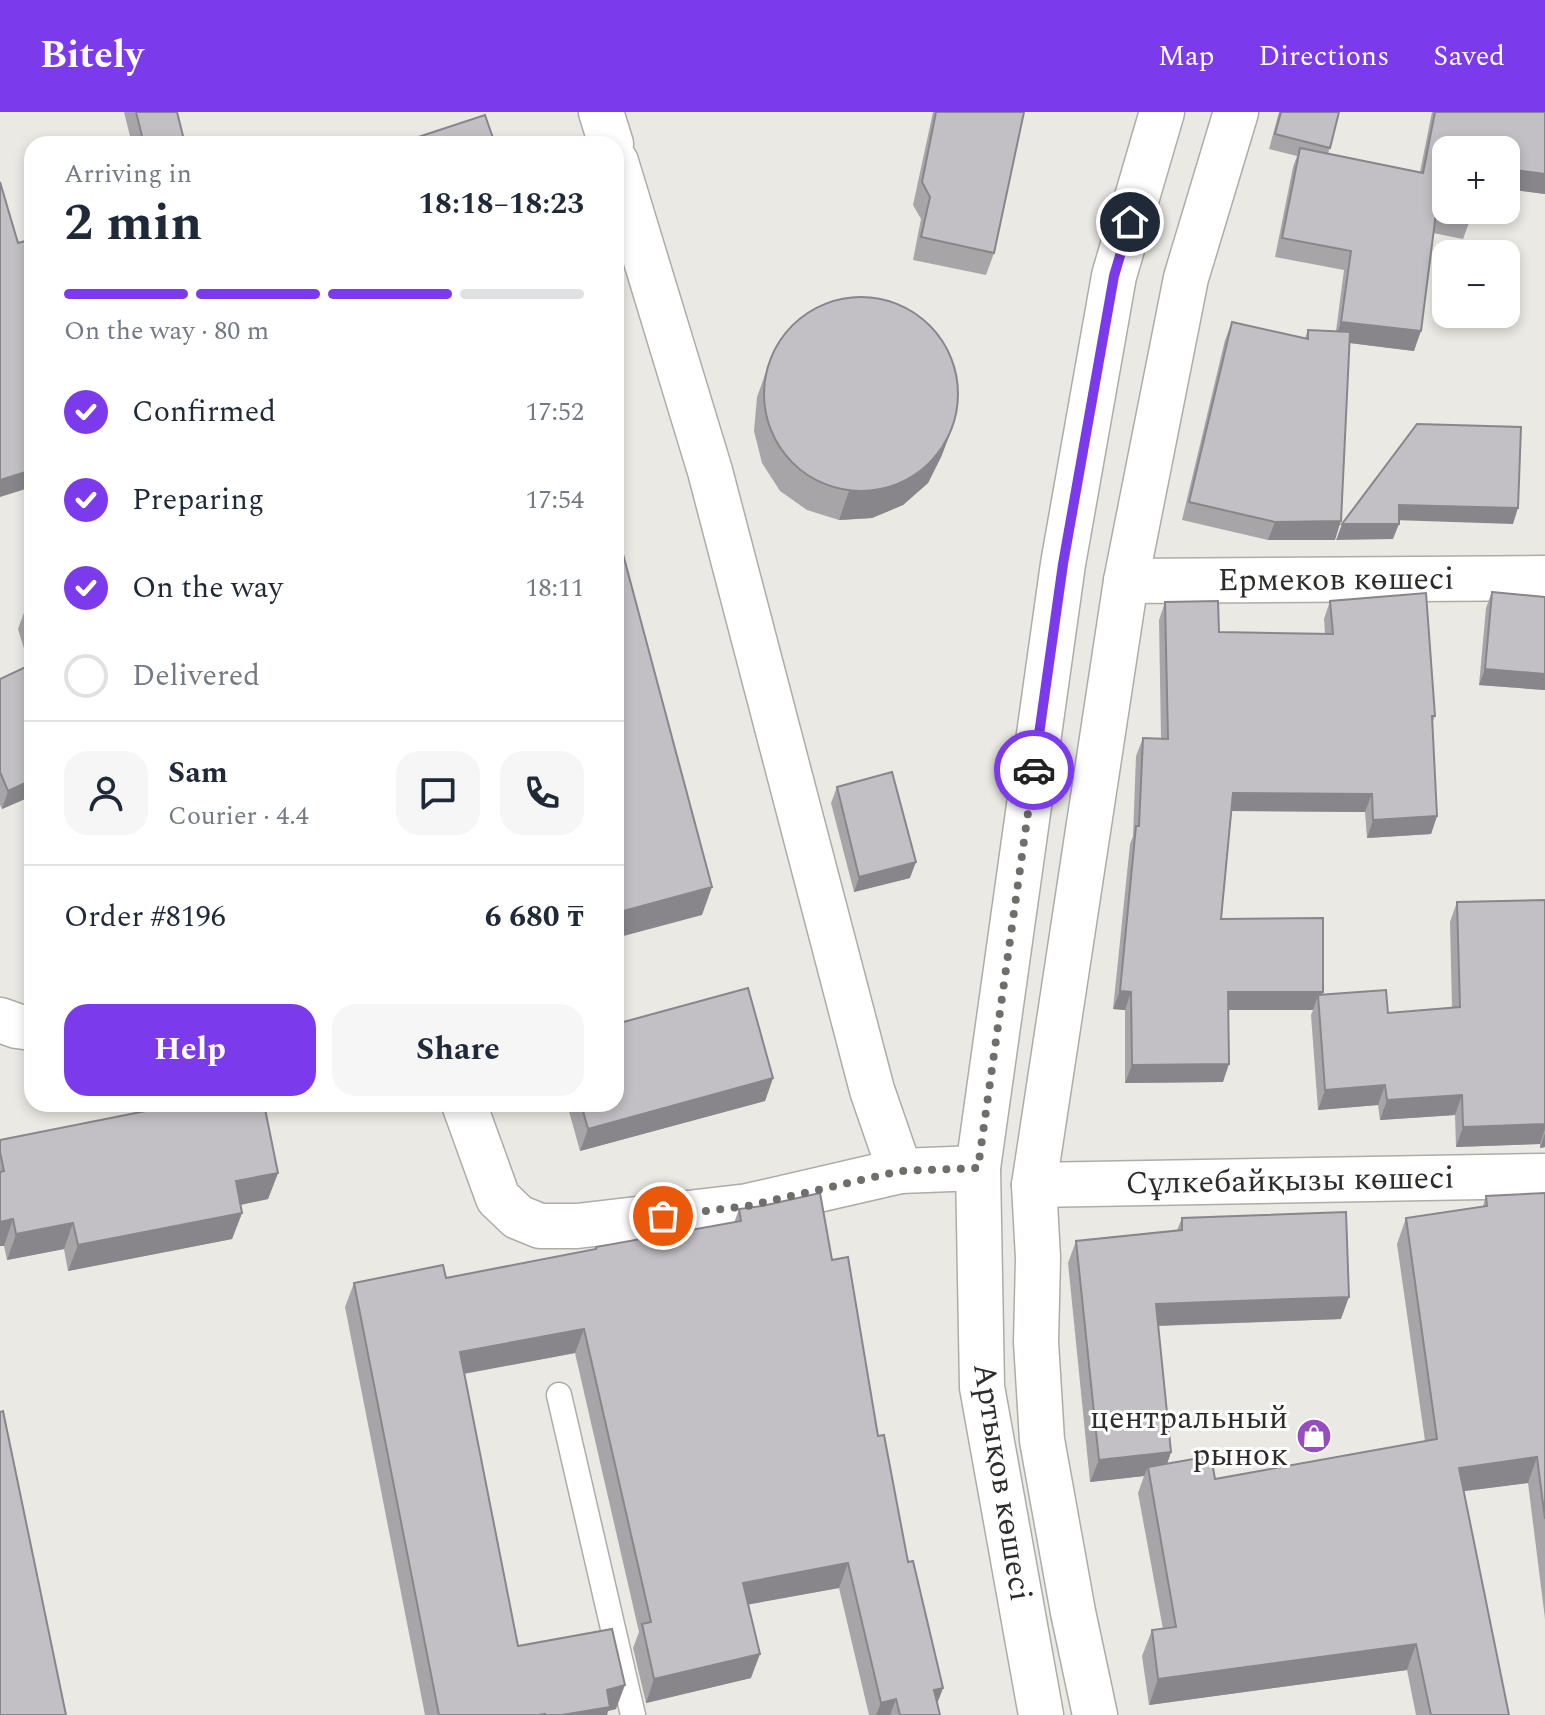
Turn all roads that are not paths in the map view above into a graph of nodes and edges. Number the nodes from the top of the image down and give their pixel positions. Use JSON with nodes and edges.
{"nodes":[{"id":1,"x":601,"y":112,"type":"edge"},
{"id":2,"x":1162,"y":112,"type":"edge"},
{"id":3,"x":1236,"y":112,"type":"edge"},
{"id":4,"x":608,"y":136,"type":"edge"},
{"id":5,"x":624,"y":188,"type":"edge"},
{"id":6,"x":1545,"y":578,"type":"edge"},
{"id":7,"x":1126,"y":581,"type":"junction"},
{"id":8,"x":0,"y":1020,"type":"edge"},
{"id":9,"x":24,"y":1027,"type":"edge"},
{"id":10,"x":467,"y":1112,"type":"edge"},
{"id":11,"x":978,"y":1168,"type":"junction"},
{"id":12,"x":900,"y":1171,"type":"junction"},
{"id":13,"x":1545,"y":1176,"type":"edge"},
{"id":14,"x":1034,"y":1185,"type":"junction"},
{"id":15,"x":559,"y":1395,"type":"dead end"},
{"id":16,"x":633,"y":1715,"type":"edge"},
{"id":17,"x":1041,"y":1715,"type":"edge"},
{"id":18,"x":1095,"y":1715,"type":"edge"}],
"edges":[{"from":1,"to":4,"type":"main road"},
{"from":2,"to":11,"type":"main road","name":"Артықов көшесі"},
{"from":3,"to":7,"type":"main road"},
{"from":5,"to":12,"type":"main road"},
{"from":6,"to":7,"type":"main road","name":"Ермеков көшесі"},
{"from":7,"to":14,"type":"main road"},
{"from":8,"to":9,"type":"main road"},
{"from":10,"to":12,"type":"main road"},
{"from":11,"to":12,"type":"main road"},
{"from":11,"to":17,"type":"main road","name":"Артықов көшесі"},
{"from":13,"to":14,"type":"main road","name":"Сұлкебайқызы көшесі"},
{"from":14,"to":18,"type":"main road"},
{"from":15,"to":16,"type":"lane"}]}
